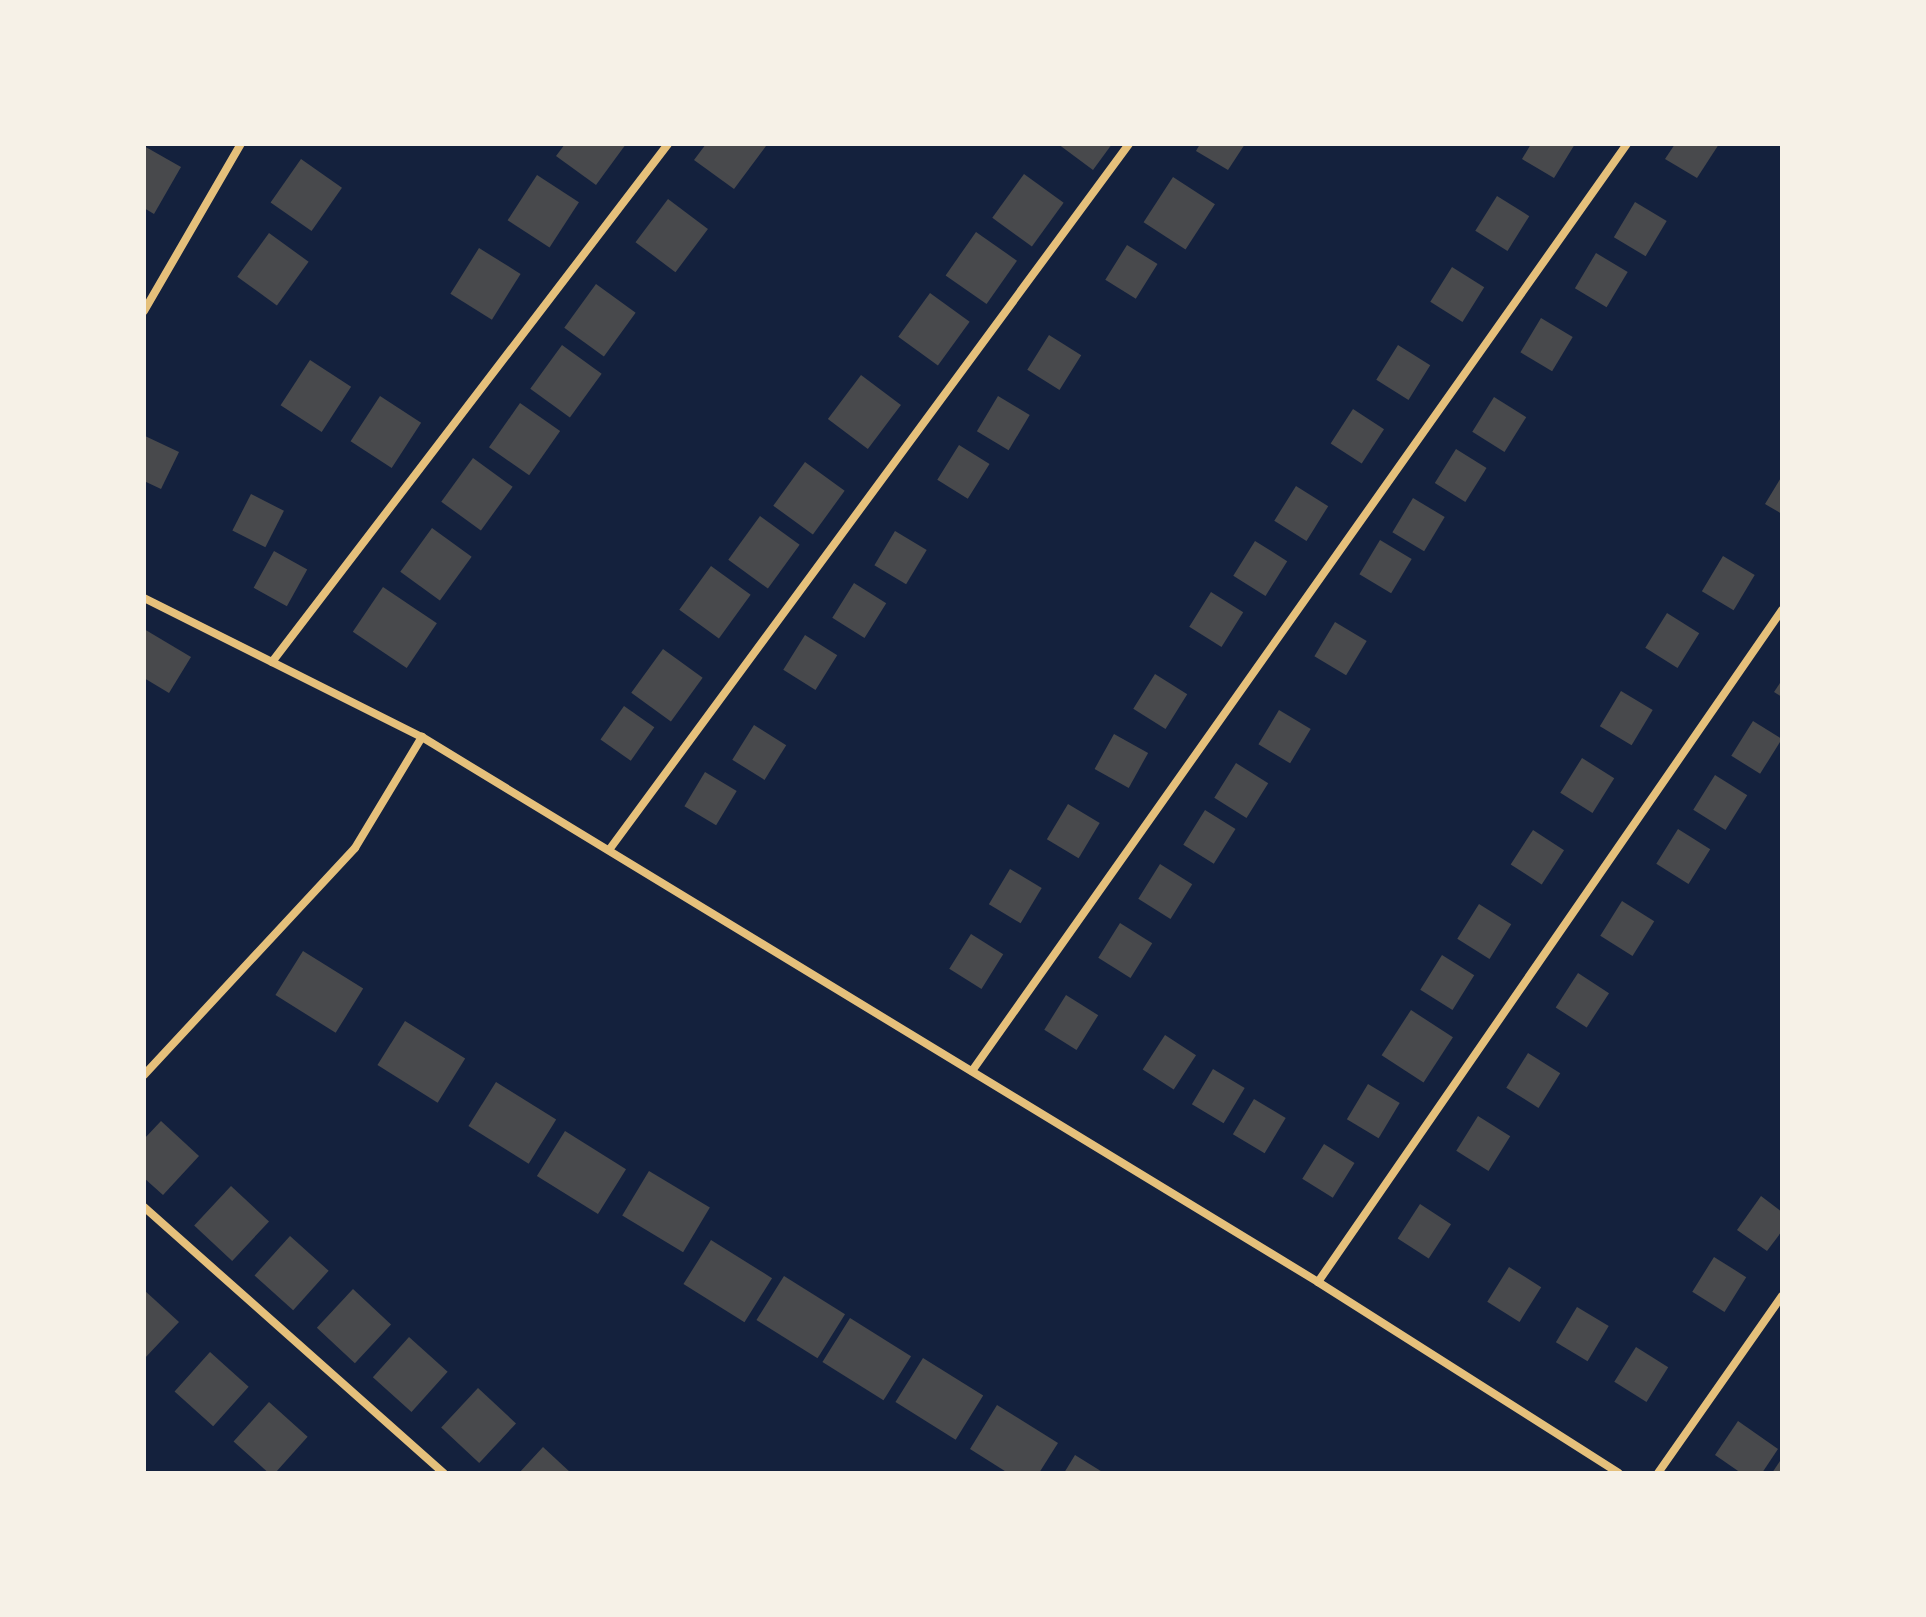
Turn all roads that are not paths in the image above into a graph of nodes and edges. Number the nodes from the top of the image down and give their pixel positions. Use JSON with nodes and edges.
{"nodes":[{"id":1,"x":241,"y":144,"type":"edge"},
{"id":2,"x":668,"y":144,"type":"edge"},
{"id":3,"x":1129,"y":144,"type":"edge"},
{"id":4,"x":1627,"y":144,"type":"edge"},
{"id":5,"x":144,"y":311,"type":"edge"},
{"id":6,"x":144,"y":598,"type":"edge"},
{"id":7,"x":1782,"y":610,"type":"edge"},
{"id":8,"x":272,"y":662,"type":"junction"},
{"id":9,"x":422,"y":737,"type":"junction"},
{"id":10,"x":609,"y":850,"type":"junction"},
{"id":11,"x":972,"y":1071,"type":"junction"},
{"id":12,"x":144,"y":1075,"type":"edge"},
{"id":13,"x":144,"y":1207,"type":"edge"},
{"id":14,"x":1318,"y":1282,"type":"junction"},
{"id":15,"x":1782,"y":1296,"type":"edge"},
{"id":16,"x":444,"y":1473,"type":"edge"},
{"id":17,"x":1619,"y":1473,"type":"edge"},
{"id":18,"x":1658,"y":1473,"type":"edge"}],
"edges":[{"from":1,"to":5,"type":"street"},
{"from":2,"to":8,"type":"street"},
{"from":3,"to":10,"type":"street"},
{"from":4,"to":11,"type":"street"},
{"from":6,"to":8,"type":"street"},
{"from":7,"to":14,"type":"street"},
{"from":8,"to":9,"type":"street"},
{"from":9,"to":10,"type":"street"},
{"from":9,"to":12,"type":"street"},
{"from":10,"to":11,"type":"street"},
{"from":11,"to":14,"type":"street"},
{"from":13,"to":16,"type":"street"},
{"from":14,"to":17,"type":"street"},
{"from":15,"to":18,"type":"street"}]}
